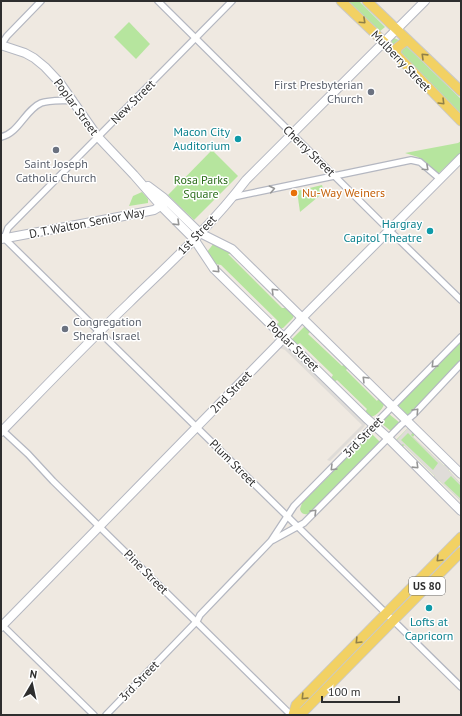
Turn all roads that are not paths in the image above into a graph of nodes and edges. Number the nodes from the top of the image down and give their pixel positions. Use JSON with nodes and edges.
{"nodes":[{"id":1,"x":41,"y":1,"type":"edge"},
{"id":2,"x":158,"y":1,"type":"edge"},
{"id":3,"x":232,"y":1,"type":"edge"},
{"id":4,"x":341,"y":1,"type":"edge"},
{"id":5,"x":366,"y":1,"type":"edge"},
{"id":6,"x":425,"y":1,"type":"edge"},
{"id":7,"x":396,"y":30,"type":"junction"},
{"id":8,"x":196,"y":38,"type":"junction"},
{"id":9,"x":407,"y":40,"type":"junction"},
{"id":10,"x":384,"y":42,"type":"junction"},
{"id":11,"x":1,"y":45,"type":"edge"},
{"id":12,"x":395,"y":54,"type":"junction"},
{"id":13,"x":461,"y":91,"type":"edge"},
{"id":14,"x":72,"y":100,"type":"junction"},
{"id":15,"x":461,"y":121,"type":"edge"},
{"id":16,"x":292,"y":135,"type":"junction"},
{"id":17,"x":1,"y":137,"type":"edge"},
{"id":18,"x":98,"y":137,"type":"junction"},
{"id":19,"x":461,"y":158,"type":"edge"},
{"id":20,"x":335,"y":176,"type":"junction"},
{"id":21,"x":440,"y":179,"type":"junction"},
{"id":22,"x":234,"y":197,"type":"junction"},
{"id":23,"x":164,"y":204,"type":"junction"},
{"id":24,"x":390,"y":231,"type":"junction"},
{"id":25,"x":197,"y":236,"type":"junction"},
{"id":26,"x":2,"y":238,"type":"edge"},
{"id":27,"x":461,"y":300,"type":"edge"},
{"id":28,"x":302,"y":318,"type":"junction"},
{"id":29,"x":99,"y":331,"type":"junction"},
{"id":30,"x":284,"y":337,"type":"junction"},
{"id":31,"x":461,"y":337,"type":"edge"},
{"id":32,"x":461,"y":364,"type":"edge"},
{"id":33,"x":392,"y":407,"type":"junction"},
{"id":34,"x":406,"y":421,"type":"junction"},
{"id":35,"x":375,"y":425,"type":"junction"},
{"id":36,"x":197,"y":427,"type":"junction"},
{"id":37,"x":1,"y":430,"type":"edge"},
{"id":38,"x":389,"y":438,"type":"junction"},
{"id":39,"x":461,"y":474,"type":"edge"},
{"id":40,"x":461,"y":511,"type":"edge"},
{"id":41,"x":287,"y":516,"type":"junction"},
{"id":42,"x":100,"y":526,"type":"junction"},
{"id":43,"x":298,"y":526,"type":"junction"},
{"id":44,"x":461,"y":537,"type":"edge"},
{"id":45,"x":271,"y":541,"type":"junction"},
{"id":46,"x":461,"y":552,"type":"edge"},
{"id":47,"x":385,"y":613,"type":"junction"},
{"id":48,"x":196,"y":621,"type":"junction"},
{"id":49,"x":394,"y":621,"type":"junction"},
{"id":50,"x":2,"y":625,"type":"edge"},
{"id":51,"x":461,"y":687,"type":"edge"},
{"id":52,"x":94,"y":715,"type":"edge"},
{"id":53,"x":106,"y":715,"type":"edge"},
{"id":54,"x":293,"y":715,"type":"edge"}],
"edges":[{"from":1,"to":11,"type":"street"},
{"from":2,"to":8,"type":"street","name":"Cherry Street"},
{"from":3,"to":8,"type":"street","name":"New Street"},
{"from":4,"to":10,"type":"main road","name":"Mulberry Street","one_way":true},
{"from":5,"to":7,"type":"main road","name":"Mulberry Street"},
{"from":6,"to":7,"type":"street","name":"1st Street"},
{"from":7,"to":9,"type":"main road","name":"Mulberry Street"},
{"from":7,"to":10,"type":"street","name":"1st Street"},
{"from":8,"to":16,"type":"street","name":"Cherry Street"},
{"from":8,"to":18,"type":"street","name":"New Street"},
{"from":9,"to":12,"type":"main road"},
{"from":13,"to":9,"type":"main road","name":"Mulberry Street","one_way":true},
{"from":10,"to":12,"type":"main road","name":"Mulberry Street"},
{"from":10,"to":16,"type":"street","name":"1st Street"},
{"from":11,"to":14,"type":"street","name":"Poplar Street"},
{"from":12,"to":15,"type":"main road","name":"Mulberry Street","one_way":true},
{"from":14,"to":17,"type":"street"},
{"from":14,"to":18,"type":"street","name":"Poplar Street"},
{"from":16,"to":20,"type":"street","name":"Cherry Street"},
{"from":16,"to":22,"type":"street","name":"1st Street"},
{"from":18,"to":23,"type":"street","name":"Poplar Street"},
{"from":18,"to":26,"type":"street","name":"New Street"},
{"from":19,"to":21,"type":"street","name":"2nd Street"},
{"from":20,"to":21,"type":"street","one_way":true},
{"from":22,"to":20,"type":"street","one_way":true},
{"from":20,"to":24,"type":"street","name":"Cherry Street"},
{"from":21,"to":24,"type":"street","name":"2nd Street"},
{"from":22,"to":25,"type":"street","name":"1st Street"},
{"from":23,"to":25,"type":"street","name":"Poplar Street"},
{"from":23,"to":26,"type":"street","name":"D. T. Walton Senior Way"},
{"from":24,"to":27,"type":"street","name":"Cherry Street"},
{"from":24,"to":28,"type":"street","name":"2nd Street"},
{"from":28,"to":25,"type":"street","name":"Poplar Street","one_way":true},
{"from":25,"to":29,"type":"street","name":"1st Street"},
{"from":25,"to":30,"type":"street","name":"Poplar Street","one_way":true},
{"from":26,"to":29,"type":"street","name":"Plum Street"},
{"from":28,"to":30,"type":"street","name":"2nd Street"},
{"from":33,"to":28,"type":"street","name":"Poplar Street","one_way":true},
{"from":29,"to":36,"type":"street","name":"Plum Street"},
{"from":29,"to":37,"type":"street","name":"1st Street"},
{"from":30,"to":35,"type":"street","name":"Poplar Street"},
{"from":30,"to":36,"type":"street","name":"2nd Street"},
{"from":31,"to":33,"type":"street","name":"3rd Street","one_way":true},
{"from":34,"to":32,"type":"street","name":"3rd Street","one_way":true},
{"from":33,"to":34,"type":"street","name":"Poplar Street"},
{"from":33,"to":35,"type":"street","name":"3rd Street"},
{"from":34,"to":38,"type":"street","name":"3rd Street"},
{"from":34,"to":39,"type":"street","name":"Poplar Street"},
{"from":35,"to":38,"type":"street","name":"Poplar Street"},
{"from":35,"to":41,"type":"street","name":"3rd Street","one_way":true},
{"from":36,"to":41,"type":"street","name":"Plum Street"},
{"from":36,"to":42,"type":"street","name":"2nd Street"},
{"from":37,"to":42,"type":"street","name":"Pine Street"},
{"from":38,"to":40,"type":"street","name":"Poplar Street","one_way":true},
{"from":43,"to":38,"type":"street","name":"3rd Street","one_way":true},
{"from":41,"to":43,"type":"street","name":"Plum Street"},
{"from":41,"to":45,"type":"street","name":"3rd Street"},
{"from":42,"to":48,"type":"street","name":"Pine Street"},
{"from":42,"to":50,"type":"street","name":"2nd Street"},
{"from":43,"to":45,"type":"street","name":"3rd Street"},
{"from":43,"to":47,"type":"street","name":"Plum Street"},
{"from":44,"to":47,"type":"main road","number":"US 80","one_way":true},
{"from":45,"to":48,"type":"street","name":"3rd Street"},
{"from":46,"to":49,"type":"main road","number":"US 80"},
{"from":47,"to":49,"type":"street","name":"Plum Street"},
{"from":47,"to":54,"type":"main road","number":"US 80","one_way":true},
{"from":48,"to":53,"type":"street","name":"3rd Street"},
{"from":48,"to":54,"type":"street","name":"Pine Street"},
{"from":49,"to":51,"type":"street","name":"Plum Street"},
{"from":49,"to":54,"type":"main road","number":"US 80"},
{"from":50,"to":52,"type":"street"}]}
